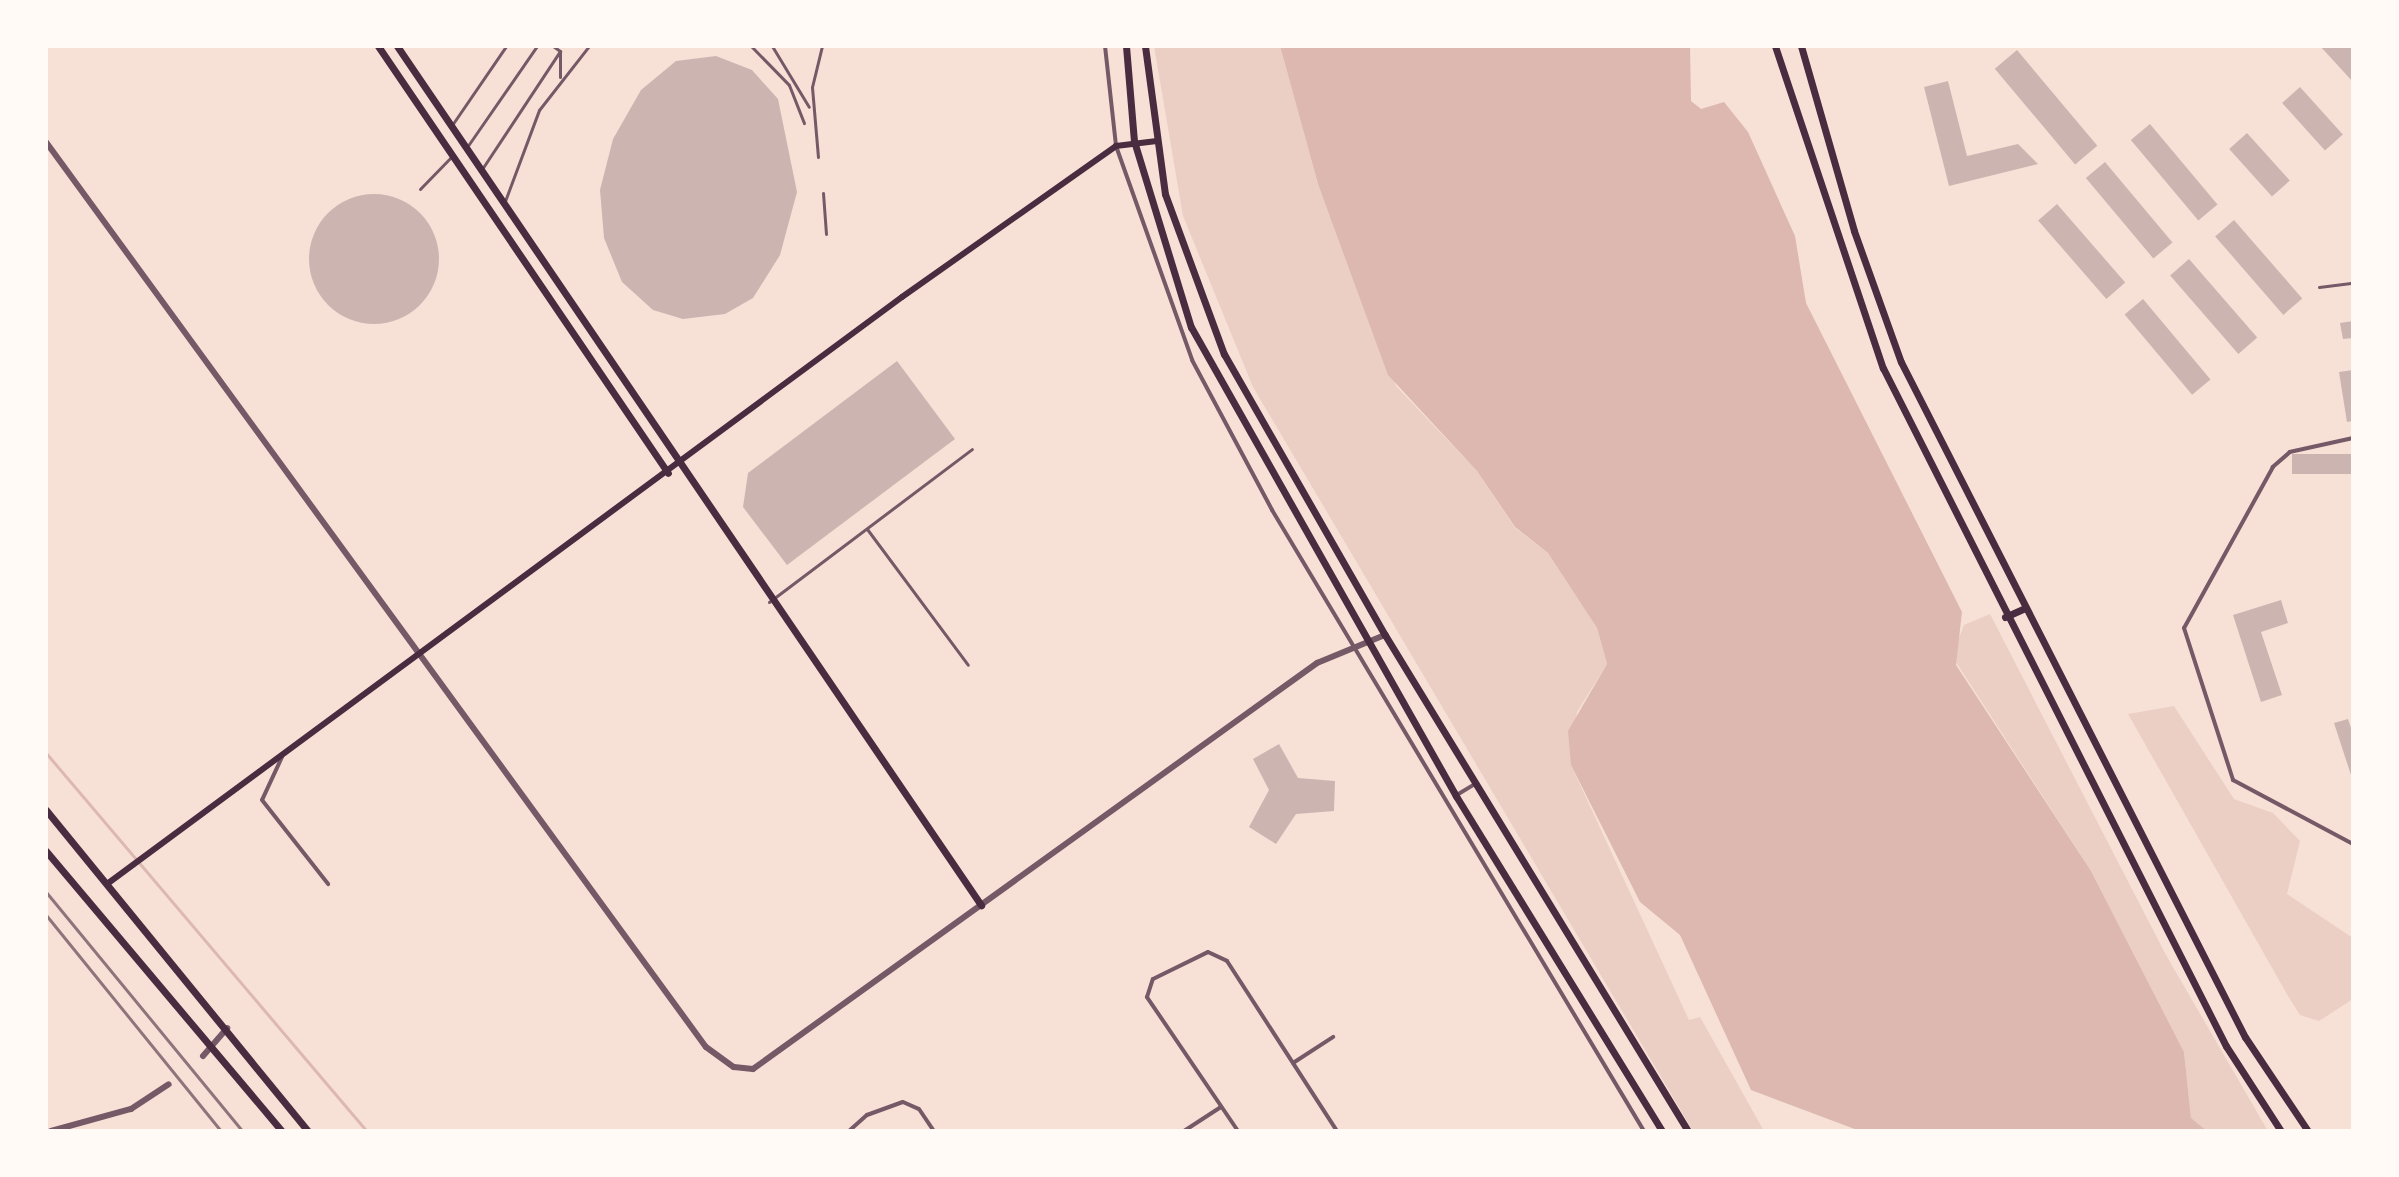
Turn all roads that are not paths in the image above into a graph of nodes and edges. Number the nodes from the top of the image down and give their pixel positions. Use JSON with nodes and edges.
{"nodes":[{"id":1,"x":378,"y":46,"type":"edge"},
{"id":2,"x":397,"y":46,"type":"edge"},
{"id":3,"x":506,"y":46,"type":"edge"},
{"id":4,"x":537,"y":46,"type":"edge"},
{"id":5,"x":553,"y":46,"type":"edge"},
{"id":6,"x":589,"y":46,"type":"edge"},
{"id":7,"x":751,"y":46,"type":"edge"},
{"id":8,"x":772,"y":46,"type":"edge"},
{"id":9,"x":822,"y":46,"type":"edge"},
{"id":10,"x":1105,"y":46,"type":"edge"},
{"id":11,"x":1126,"y":46,"type":"edge"},
{"id":12,"x":1145,"y":46,"type":"edge"},
{"id":13,"x":1774,"y":46,"type":"edge"},
{"id":14,"x":1801,"y":46,"type":"edge"},
{"id":15,"x":560,"y":51,"type":"junction"},
{"id":16,"x":560,"y":77,"type":"junction"},
{"id":17,"x":811,"y":110,"type":"junction"},
{"id":18,"x":804,"y":123,"type":"dead end"},
{"id":19,"x":452,"y":125,"type":"junction"},
{"id":20,"x":1134,"y":141,"type":"junction"},
{"id":21,"x":1155,"y":141,"type":"junction"},
{"id":22,"x":46,"y":142,"type":"edge"},
{"id":23,"x":1116,"y":146,"type":"junction"},
{"id":24,"x":467,"y":147,"type":"junction"},
{"id":25,"x":454,"y":154,"type":"junction"},
{"id":26,"x":818,"y":157,"type":"dead end"},
{"id":27,"x":482,"y":169,"type":"junction"},
{"id":28,"x":420,"y":189,"type":"dead end"},
{"id":29,"x":823,"y":193,"type":"dead end"},
{"id":30,"x":505,"y":201,"type":"junction"},
{"id":31,"x":826,"y":234,"type":"dead end"},
{"id":32,"x":2353,"y":283,"type":"edge"},
{"id":33,"x":2319,"y":287,"type":"dead end"},
{"id":34,"x":2353,"y":438,"type":"edge"},
{"id":35,"x":972,"y":449,"type":"dead end"},
{"id":36,"x":681,"y":463,"type":"junction"},
{"id":37,"x":668,"y":473,"type":"junction"},
{"id":38,"x":867,"y":529,"type":"junction"},
{"id":39,"x":769,"y":602,"type":"junction"},
{"id":40,"x":2025,"y":608,"type":"junction"},
{"id":41,"x":2005,"y":617,"type":"junction"},
{"id":42,"x":1385,"y":635,"type":"junction"},
{"id":43,"x":1370,"y":643,"type":"junction"},
{"id":44,"x":1359,"y":650,"type":"junction"},
{"id":45,"x":420,"y":658,"type":"junction"},
{"id":46,"x":968,"y":665,"type":"dead end"},
{"id":47,"x":284,"y":755,"type":"junction"},
{"id":48,"x":1476,"y":783,"type":"junction"},
{"id":49,"x":1453,"y":798,"type":"junction"},
{"id":50,"x":46,"y":810,"type":"edge"},
{"id":51,"x":2353,"y":844,"type":"edge"},
{"id":52,"x":46,"y":851,"type":"edge"},
{"id":53,"x":107,"y":884,"type":"junction"},
{"id":54,"x":328,"y":884,"type":"dead end"},
{"id":55,"x":981,"y":905,"type":"junction"},
{"id":56,"x":227,"y":1028,"type":"junction"},
{"id":57,"x":1333,"y":1037,"type":"dead end"},
{"id":58,"x":212,"y":1044,"type":"junction"},
{"id":59,"x":203,"y":1056,"type":"dead end"},
{"id":60,"x":1293,"y":1063,"type":"junction"},
{"id":61,"x":169,"y":1084,"type":"dead end"},
{"id":62,"x":1221,"y":1107,"type":"junction"},
{"id":63,"x":51,"y":1131,"type":"edge"},
{"id":64,"x":282,"y":1131,"type":"edge"},
{"id":65,"x":308,"y":1131,"type":"edge"},
{"id":66,"x":849,"y":1131,"type":"edge"},
{"id":67,"x":934,"y":1131,"type":"edge"},
{"id":68,"x":1184,"y":1131,"type":"edge"},
{"id":69,"x":1238,"y":1131,"type":"edge"},
{"id":70,"x":1337,"y":1131,"type":"edge"},
{"id":71,"x":1644,"y":1131,"type":"edge"},
{"id":72,"x":1662,"y":1131,"type":"edge"},
{"id":73,"x":1688,"y":1131,"type":"edge"},
{"id":74,"x":2281,"y":1131,"type":"edge"},
{"id":75,"x":2308,"y":1131,"type":"edge"}],
"edges":[{"from":1,"to":25,"type":"main road"},
{"from":2,"to":19,"type":"main road"},
{"from":3,"to":19,"type":"street"},
{"from":4,"to":24,"type":"street"},
{"from":5,"to":15,"type":"street"},
{"from":6,"to":16,"type":"street"},
{"from":7,"to":18,"type":"street"},
{"from":8,"to":17,"type":"street"},
{"from":9,"to":17,"type":"street"},
{"from":10,"to":23,"type":"street"},
{"from":11,"to":20,"type":"main road"},
{"from":12,"to":21,"type":"main road"},
{"from":13,"to":41,"type":"main road"},
{"from":14,"to":40,"type":"main road"},
{"from":15,"to":16,"type":"street"},
{"from":15,"to":27,"type":"street"},
{"from":16,"to":30,"type":"street"},
{"from":17,"to":26,"type":"street"},
{"from":19,"to":24,"type":"main road"},
{"from":20,"to":21,"type":"main road"},
{"from":20,"to":23,"type":"main road"},
{"from":20,"to":43,"type":"main road"},
{"from":21,"to":42,"type":"main road"},
{"from":22,"to":45,"type":"street"},
{"from":23,"to":36,"type":"main road"},
{"from":23,"to":44,"type":"street"},
{"from":24,"to":27,"type":"main road"},
{"from":25,"to":28,"type":"street"},
{"from":25,"to":37,"type":"main road"},
{"from":27,"to":30,"type":"main road"},
{"from":29,"to":31,"type":"street"},
{"from":30,"to":36,"type":"main road"},
{"from":32,"to":33,"type":"street"},
{"from":34,"to":51,"type":"street"},
{"from":35,"to":38,"type":"street"},
{"from":36,"to":37,"type":"main road"},
{"from":36,"to":39,"type":"main road"},
{"from":37,"to":45,"type":"main road"},
{"from":38,"to":39,"type":"street"},
{"from":38,"to":46,"type":"street"},
{"from":39,"to":55,"type":"main road"},
{"from":40,"to":41,"type":"main road"},
{"from":40,"to":75,"type":"main road"},
{"from":41,"to":74,"type":"main road"},
{"from":42,"to":43,"type":"street"},
{"from":42,"to":48,"type":"main road"},
{"from":43,"to":44,"type":"street"},
{"from":43,"to":49,"type":"main road"},
{"from":44,"to":49,"type":"street"},
{"from":44,"to":55,"type":"street"},
{"from":45,"to":47,"type":"main road"},
{"from":45,"to":55,"type":"street"},
{"from":47,"to":53,"type":"main road"},
{"from":47,"to":54,"type":"street"},
{"from":48,"to":49,"type":"street"},
{"from":48,"to":73,"type":"main road"},
{"from":49,"to":71,"type":"street"},
{"from":49,"to":72,"type":"main road"},
{"from":50,"to":53,"type":"main road"},
{"from":52,"to":58,"type":"main road"},
{"from":53,"to":56,"type":"main road"},
{"from":56,"to":58,"type":"street"},
{"from":56,"to":65,"type":"main road"},
{"from":57,"to":60,"type":"street"},
{"from":58,"to":59,"type":"street"},
{"from":58,"to":64,"type":"main road"},
{"from":60,"to":62,"type":"street"},
{"from":60,"to":70,"type":"street"},
{"from":61,"to":63,"type":"street"},
{"from":62,"to":68,"type":"street"},
{"from":62,"to":69,"type":"street"},
{"from":66,"to":67,"type":"street"}]}
